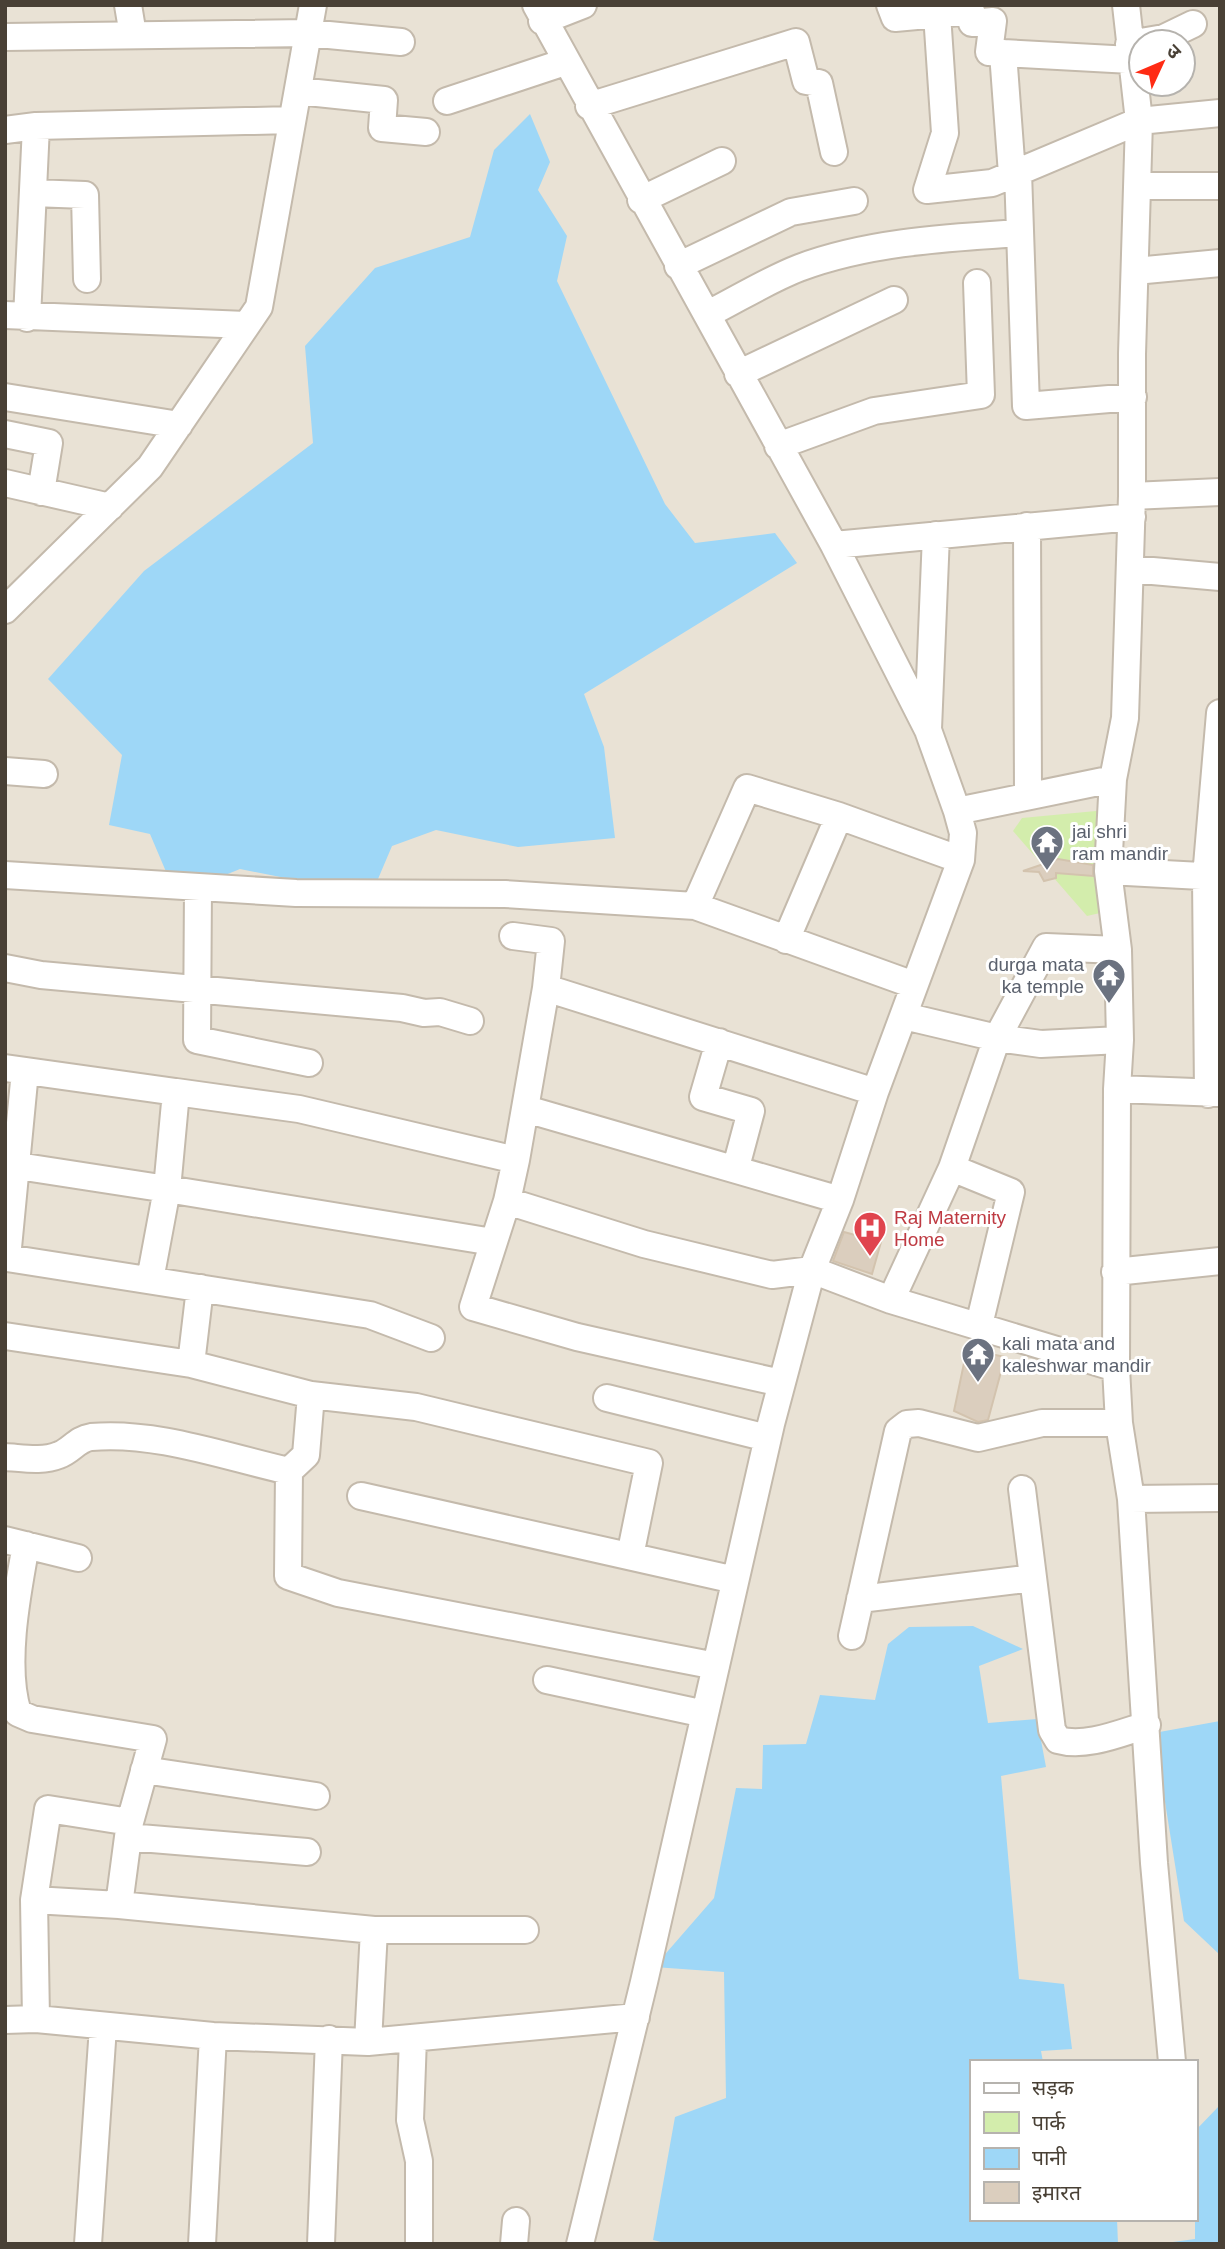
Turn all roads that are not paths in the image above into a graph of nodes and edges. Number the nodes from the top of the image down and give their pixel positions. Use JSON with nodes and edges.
{"nodes":[{"id":1,"x":128,"y":5,"type":"edge"},
{"id":2,"x":313,"y":5,"type":"edge"},
{"id":3,"x":583,"y":5,"type":"edge"},
{"id":4,"x":890,"y":5,"type":"edge"},
{"id":5,"x":1126,"y":5,"type":"edge"},
{"id":6,"x":539,"y":13,"type":"edge"},
{"id":7,"x":937,"y":14,"type":"junction"},
{"id":8,"x":1193,"y":24,"type":"dead end"},
{"id":9,"x":1128,"y":28,"type":"edge"},
{"id":10,"x":1184,"y":28,"type":"edge"},
{"id":11,"x":308,"y":33,"type":"junction"},
{"id":12,"x":133,"y":35,"type":"junction"},
{"id":13,"x":5,"y":37,"type":"edge"},
{"id":14,"x":401,"y":42,"type":"dead end"},
{"id":15,"x":1127,"y":52,"type":"edge"},
{"id":16,"x":1003,"y":53,"type":"junction"},
{"id":17,"x":565,"y":62,"type":"junction"},
{"id":18,"x":298,"y":91,"type":"junction"},
{"id":19,"x":1136,"y":98,"type":"edge"},
{"id":20,"x":447,"y":100,"type":"dead end"},
{"id":21,"x":589,"y":106,"type":"junction"},
{"id":22,"x":1220,"y":113,"type":"edge"},
{"id":23,"x":292,"y":120,"type":"junction"},
{"id":24,"x":1139,"y":121,"type":"junction"},
{"id":25,"x":36,"y":126,"type":"junction"},
{"id":26,"x":5,"y":130,"type":"edge"},
{"id":27,"x":426,"y":132,"type":"dead end"},
{"id":28,"x":834,"y":152,"type":"dead end"},
{"id":29,"x":722,"y":161,"type":"dead end"},
{"id":30,"x":1015,"y":173,"type":"junction"},
{"id":31,"x":1138,"y":186,"type":"junction"},
{"id":32,"x":1220,"y":186,"type":"edge"},
{"id":33,"x":33,"y":193,"type":"junction"},
{"id":34,"x":641,"y":200,"type":"junction"},
{"id":35,"x":854,"y":201,"type":"dead end"},
{"id":36,"x":1020,"y":233,"type":"junction"},
{"id":37,"x":1220,"y":263,"type":"edge"},
{"id":38,"x":678,"y":267,"type":"junction"},
{"id":39,"x":1135,"y":271,"type":"junction"},
{"id":40,"x":87,"y":279,"type":"dead end"},
{"id":41,"x":977,"y":283,"type":"dead end"},
{"id":42,"x":894,"y":300,"type":"dead end"},
{"id":43,"x":708,"y":314,"type":"junction"},
{"id":44,"x":16,"y":317,"type":"edge"},
{"id":45,"x":246,"y":325,"type":"junction"},
{"id":46,"x":738,"y":374,"type":"junction"},
{"id":47,"x":981,"y":395,"type":"junction"},
{"id":48,"x":5,"y":397,"type":"edge"},
{"id":49,"x":1132,"y":397,"type":"junction"},
{"id":50,"x":1026,"y":406,"type":"junction"},
{"id":51,"x":179,"y":425,"type":"junction"},
{"id":52,"x":5,"y":434,"type":"edge"},
{"id":53,"x":778,"y":446,"type":"junction"},
{"id":54,"x":5,"y":484,"type":"edge"},
{"id":55,"x":41,"y":492,"type":"junction"},
{"id":56,"x":1220,"y":492,"type":"edge"},
{"id":57,"x":1132,"y":506,"type":"junction"},
{"id":58,"x":110,"y":507,"type":"junction"},
{"id":59,"x":1027,"y":526,"type":"junction"},
{"id":60,"x":936,"y":535,"type":"junction"},
{"id":61,"x":834,"y":545,"type":"junction"},
{"id":62,"x":1130,"y":569,"type":"junction"},
{"id":63,"x":1220,"y":577,"type":"edge"},
{"id":64,"x":5,"y":610,"type":"edge"},
{"id":65,"x":1220,"y":713,"type":"edge"},
{"id":66,"x":1219,"y":721,"type":"edge"},
{"id":67,"x":928,"y":730,"type":"junction"},
{"id":68,"x":5,"y":771,"type":"edge"},
{"id":69,"x":44,"y":774,"type":"dead end"},
{"id":70,"x":1112,"y":779,"type":"junction"},
{"id":71,"x":1028,"y":794,"type":"junction"},
{"id":72,"x":957,"y":811,"type":"junction"},
{"id":73,"x":839,"y":816,"type":"junction"},
{"id":74,"x":1216,"y":819,"type":"edge"},
{"id":75,"x":961,"y":860,"type":"junction"},
{"id":76,"x":1108,"y":871,"type":"junction"},
{"id":77,"x":5,"y":875,"type":"edge"},
{"id":78,"x":1213,"y":877,"type":"edge"},
{"id":79,"x":198,"y":887,"type":"junction"},
{"id":80,"x":695,"y":906,"type":"junction"},
{"id":81,"x":513,"y":936,"type":"dead end"},
{"id":82,"x":786,"y":940,"type":"junction"},
{"id":83,"x":1118,"y":950,"type":"junction"},
{"id":84,"x":5,"y":968,"type":"edge"},
{"id":85,"x":914,"y":985,"type":"junction"},
{"id":86,"x":547,"y":988,"type":"junction"},
{"id":87,"x":197,"y":989,"type":"junction"},
{"id":88,"x":904,"y":1016,"type":"junction"},
{"id":89,"x":470,"y":1021,"type":"dead end"},
{"id":90,"x":997,"y":1038,"type":"junction"},
{"id":91,"x":1120,"y":1040,"type":"junction"},
{"id":92,"x":719,"y":1042,"type":"junction"},
{"id":93,"x":309,"y":1063,"type":"dead end"},
{"id":94,"x":15,"y":1070,"type":"edge"},
{"id":95,"x":1117,"y":1088,"type":"junction"},
{"id":96,"x":176,"y":1092,"type":"junction"},
{"id":97,"x":875,"y":1092,"type":"junction"},
{"id":98,"x":1214,"y":1093,"type":"edge"},
{"id":99,"x":526,"y":1109,"type":"junction"},
{"id":100,"x":516,"y":1160,"type":"junction"},
{"id":101,"x":10,"y":1165,"type":"edge"},
{"id":102,"x":736,"y":1167,"type":"junction"},
{"id":103,"x":952,"y":1168,"type":"junction"},
{"id":104,"x":167,"y":1189,"type":"junction"},
{"id":105,"x":840,"y":1200,"type":"junction"},
{"id":106,"x":507,"y":1201,"type":"junction"},
{"id":107,"x":494,"y":1242,"type":"junction"},
{"id":108,"x":6,"y":1258,"type":"edge"},
{"id":109,"x":1220,"y":1261,"type":"edge"},
{"id":110,"x":812,"y":1269,"type":"junction"},
{"id":111,"x":1115,"y":1272,"type":"junction"},
{"id":112,"x":150,"y":1280,"type":"junction"},
{"id":113,"x":200,"y":1288,"type":"junction"},
{"id":114,"x":891,"y":1300,"type":"junction"},
{"id":115,"x":979,"y":1325,"type":"junction"},
{"id":116,"x":5,"y":1336,"type":"edge"},
{"id":117,"x":431,"y":1338,"type":"dead end"},
{"id":118,"x":191,"y":1364,"type":"junction"},
{"id":119,"x":1116,"y":1368,"type":"junction"},
{"id":120,"x":781,"y":1383,"type":"junction"},
{"id":121,"x":311,"y":1395,"type":"junction"},
{"id":122,"x":607,"y":1398,"type":"dead end"},
{"id":123,"x":1119,"y":1423,"type":"junction"},
{"id":124,"x":767,"y":1438,"type":"junction"},
{"id":125,"x":5,"y":1457,"type":"edge"},
{"id":126,"x":289,"y":1471,"type":"junction"},
{"id":127,"x":1022,"y":1489,"type":"dead end"},
{"id":128,"x":361,"y":1496,"type":"dead end"},
{"id":129,"x":1220,"y":1498,"type":"edge"},
{"id":130,"x":1131,"y":1499,"type":"junction"},
{"id":131,"x":16,"y":1543,"type":"edge"},
{"id":132,"x":630,"y":1556,"type":"junction"},
{"id":133,"x":78,"y":1558,"type":"dead end"},
{"id":134,"x":1033,"y":1578,"type":"junction"},
{"id":135,"x":735,"y":1580,"type":"junction"},
{"id":136,"x":860,"y":1599,"type":"junction"},
{"id":137,"x":9,"y":1608,"type":"edge"},
{"id":138,"x":852,"y":1636,"type":"dead end"},
{"id":139,"x":716,"y":1667,"type":"junction"},
{"id":140,"x":547,"y":1681,"type":"dead end"},
{"id":141,"x":705,"y":1714,"type":"junction"},
{"id":142,"x":1147,"y":1725,"type":"junction"},
{"id":143,"x":144,"y":1770,"type":"junction"},
{"id":144,"x":316,"y":1796,"type":"dead end"},
{"id":145,"x":129,"y":1830,"type":"junction"},
{"id":146,"x":307,"y":1852,"type":"dead end"},
{"id":147,"x":34,"y":1900,"type":"junction"},
{"id":148,"x":119,"y":1905,"type":"junction"},
{"id":149,"x":373,"y":1930,"type":"junction"},
{"id":150,"x":526,"y":1930,"type":"dead end"},
{"id":151,"x":636,"y":2017,"type":"junction"},
{"id":152,"x":5,"y":2020,"type":"edge"},
{"id":153,"x":36,"y":2020,"type":"junction"},
{"id":154,"x":103,"y":2027,"type":"junction"},
{"id":155,"x":213,"y":2036,"type":"junction"},
{"id":156,"x":413,"y":2038,"type":"junction"},
{"id":157,"x":329,"y":2039,"type":"junction"},
{"id":158,"x":368,"y":2042,"type":"junction"},
{"id":159,"x":1172,"y":2060,"type":"edge"},
{"id":160,"x":88,"y":2244,"type":"edge"},
{"id":161,"x":202,"y":2244,"type":"edge"},
{"id":162,"x":321,"y":2244,"type":"edge"},
{"id":163,"x":419,"y":2244,"type":"edge"},
{"id":164,"x":580,"y":2244,"type":"edge"}],
"edges":[{"from":1,"to":12,"type":"street"},
{"from":2,"to":11,"type":"street"},
{"from":3,"to":6,"type":"street"},
{"from":4,"to":7,"type":"street"},
{"from":5,"to":9,"type":"street"},
{"from":6,"to":17,"type":"street"},
{"from":7,"to":16,"type":"street"},
{"from":7,"to":30,"type":"street"},
{"from":8,"to":10,"type":"street"},
{"from":11,"to":12,"type":"street"},
{"from":11,"to":14,"type":"street"},
{"from":11,"to":18,"type":"street"},
{"from":12,"to":13,"type":"street"},
{"from":15,"to":16,"type":"street"},
{"from":16,"to":30,"type":"street"},
{"from":17,"to":20,"type":"street"},
{"from":17,"to":21,"type":"street"},
{"from":18,"to":23,"type":"street"},
{"from":18,"to":27,"type":"street"},
{"from":19,"to":24,"type":"street"},
{"from":21,"to":28,"type":"street"},
{"from":21,"to":34,"type":"street"},
{"from":22,"to":24,"type":"street"},
{"from":23,"to":25,"type":"street"},
{"from":23,"to":45,"type":"street"},
{"from":24,"to":30,"type":"street"},
{"from":24,"to":31,"type":"street"},
{"from":25,"to":26,"type":"street"},
{"from":25,"to":33,"type":"street"},
{"from":29,"to":34,"type":"street"},
{"from":30,"to":36,"type":"street"},
{"from":31,"to":32,"type":"street"},
{"from":31,"to":39,"type":"street"},
{"from":33,"to":40,"type":"street"},
{"from":33,"to":44,"type":"street"},
{"from":34,"to":38,"type":"street"},
{"from":35,"to":38,"type":"street"},
{"from":36,"to":43,"type":"street"},
{"from":36,"to":50,"type":"street"},
{"from":37,"to":39,"type":"street"},
{"from":38,"to":43,"type":"street"},
{"from":39,"to":49,"type":"street"},
{"from":41,"to":47,"type":"street"},
{"from":42,"to":46,"type":"street"},
{"from":43,"to":46,"type":"street"},
{"from":44,"to":45,"type":"street"},
{"from":45,"to":51,"type":"street"},
{"from":46,"to":53,"type":"street"},
{"from":47,"to":50,"type":"street"},
{"from":47,"to":53,"type":"street"},
{"from":48,"to":51,"type":"street"},
{"from":49,"to":50,"type":"street"},
{"from":49,"to":57,"type":"street"},
{"from":51,"to":58,"type":"street"},
{"from":52,"to":55,"type":"street"},
{"from":53,"to":61,"type":"street"},
{"from":54,"to":55,"type":"street"},
{"from":55,"to":58,"type":"street"},
{"from":56,"to":57,"type":"street"},
{"from":57,"to":59,"type":"street"},
{"from":57,"to":62,"type":"street"},
{"from":58,"to":64,"type":"street"},
{"from":59,"to":60,"type":"street"},
{"from":59,"to":71,"type":"street"},
{"from":60,"to":61,"type":"street"},
{"from":60,"to":67,"type":"street"},
{"from":61,"to":67,"type":"street"},
{"from":62,"to":63,"type":"street"},
{"from":62,"to":70,"type":"street"},
{"from":65,"to":66,"type":"street"},
{"from":66,"to":74,"type":"street"},
{"from":67,"to":72,"type":"street"},
{"from":68,"to":69,"type":"street"},
{"from":70,"to":71,"type":"street"},
{"from":70,"to":76,"type":"street"},
{"from":71,"to":72,"type":"street"},
{"from":72,"to":75,"type":"street"},
{"from":73,"to":75,"type":"street"},
{"from":73,"to":80,"type":"street"},
{"from":73,"to":82,"type":"street"},
{"from":74,"to":78,"type":"street"},
{"from":75,"to":85,"type":"street"},
{"from":76,"to":78,"type":"street"},
{"from":76,"to":83,"type":"street"},
{"from":77,"to":79,"type":"street"},
{"from":78,"to":98,"type":"street"},
{"from":79,"to":80,"type":"street"},
{"from":79,"to":87,"type":"street"},
{"from":80,"to":82,"type":"street"},
{"from":81,"to":86,"type":"street"},
{"from":82,"to":85,"type":"street"},
{"from":83,"to":90,"type":"street"},
{"from":83,"to":91,"type":"street"},
{"from":84,"to":87,"type":"street"},
{"from":85,"to":88,"type":"street"},
{"from":86,"to":92,"type":"street"},
{"from":86,"to":99,"type":"street"},
{"from":87,"to":89,"type":"street"},
{"from":87,"to":93,"type":"street"},
{"from":88,"to":90,"type":"street"},
{"from":88,"to":97,"type":"street"},
{"from":90,"to":91,"type":"street"},
{"from":90,"to":103,"type":"street"},
{"from":91,"to":95,"type":"street"},
{"from":92,"to":97,"type":"street"},
{"from":92,"to":102,"type":"street"},
{"from":94,"to":96,"type":"street"},
{"from":94,"to":101,"type":"street"},
{"from":95,"to":98,"type":"street"},
{"from":95,"to":111,"type":"street"},
{"from":96,"to":100,"type":"street"},
{"from":96,"to":104,"type":"street"},
{"from":97,"to":105,"type":"street"},
{"from":99,"to":100,"type":"street"},
{"from":99,"to":102,"type":"street"},
{"from":100,"to":106,"type":"street"},
{"from":101,"to":104,"type":"street"},
{"from":101,"to":108,"type":"street"},
{"from":102,"to":105,"type":"street"},
{"from":103,"to":114,"type":"street"},
{"from":103,"to":115,"type":"street"},
{"from":104,"to":107,"type":"street"},
{"from":104,"to":112,"type":"street"},
{"from":105,"to":110,"type":"street"},
{"from":106,"to":107,"type":"street"},
{"from":106,"to":110,"type":"street"},
{"from":107,"to":120,"type":"street"},
{"from":108,"to":112,"type":"street"},
{"from":109,"to":111,"type":"street"},
{"from":110,"to":114,"type":"street"},
{"from":110,"to":120,"type":"street"},
{"from":111,"to":119,"type":"street"},
{"from":112,"to":113,"type":"street"},
{"from":113,"to":117,"type":"street"},
{"from":113,"to":118,"type":"street"},
{"from":114,"to":115,"type":"street"},
{"from":115,"to":119,"type":"street"},
{"from":116,"to":118,"type":"street"},
{"from":118,"to":121,"type":"street"},
{"from":119,"to":123,"type":"street"},
{"from":120,"to":124,"type":"street"},
{"from":121,"to":126,"type":"street"},
{"from":121,"to":132,"type":"street"},
{"from":122,"to":124,"type":"street"},
{"from":123,"to":130,"type":"street"},
{"from":123,"to":136,"type":"street"},
{"from":124,"to":135,"type":"street"},
{"from":125,"to":126,"type":"street"},
{"from":126,"to":139,"type":"street"},
{"from":127,"to":134,"type":"street"},
{"from":128,"to":132,"type":"street"},
{"from":129,"to":130,"type":"street"},
{"from":130,"to":142,"type":"street"},
{"from":131,"to":133,"type":"street"},
{"from":131,"to":137,"type":"street"},
{"from":132,"to":135,"type":"street"},
{"from":134,"to":136,"type":"street"},
{"from":134,"to":142,"type":"street"},
{"from":135,"to":139,"type":"street"},
{"from":136,"to":138,"type":"street"},
{"from":137,"to":143,"type":"street"},
{"from":139,"to":141,"type":"street"},
{"from":140,"to":141,"type":"street"},
{"from":141,"to":151,"type":"street"},
{"from":142,"to":159,"type":"street"},
{"from":143,"to":144,"type":"street"},
{"from":143,"to":145,"type":"street"},
{"from":145,"to":146,"type":"street"},
{"from":145,"to":147,"type":"street"},
{"from":145,"to":148,"type":"street"},
{"from":147,"to":148,"type":"street"},
{"from":147,"to":153,"type":"street"},
{"from":148,"to":149,"type":"street"},
{"from":149,"to":150,"type":"street"},
{"from":149,"to":158,"type":"street"},
{"from":151,"to":156,"type":"street"},
{"from":151,"to":164,"type":"street"},
{"from":152,"to":153,"type":"street"},
{"from":153,"to":154,"type":"street"},
{"from":154,"to":155,"type":"street"},
{"from":154,"to":160,"type":"street"},
{"from":155,"to":157,"type":"street"},
{"from":155,"to":161,"type":"street"},
{"from":156,"to":158,"type":"street"},
{"from":156,"to":163,"type":"street"},
{"from":157,"to":158,"type":"street"},
{"from":157,"to":162,"type":"street"}]}
